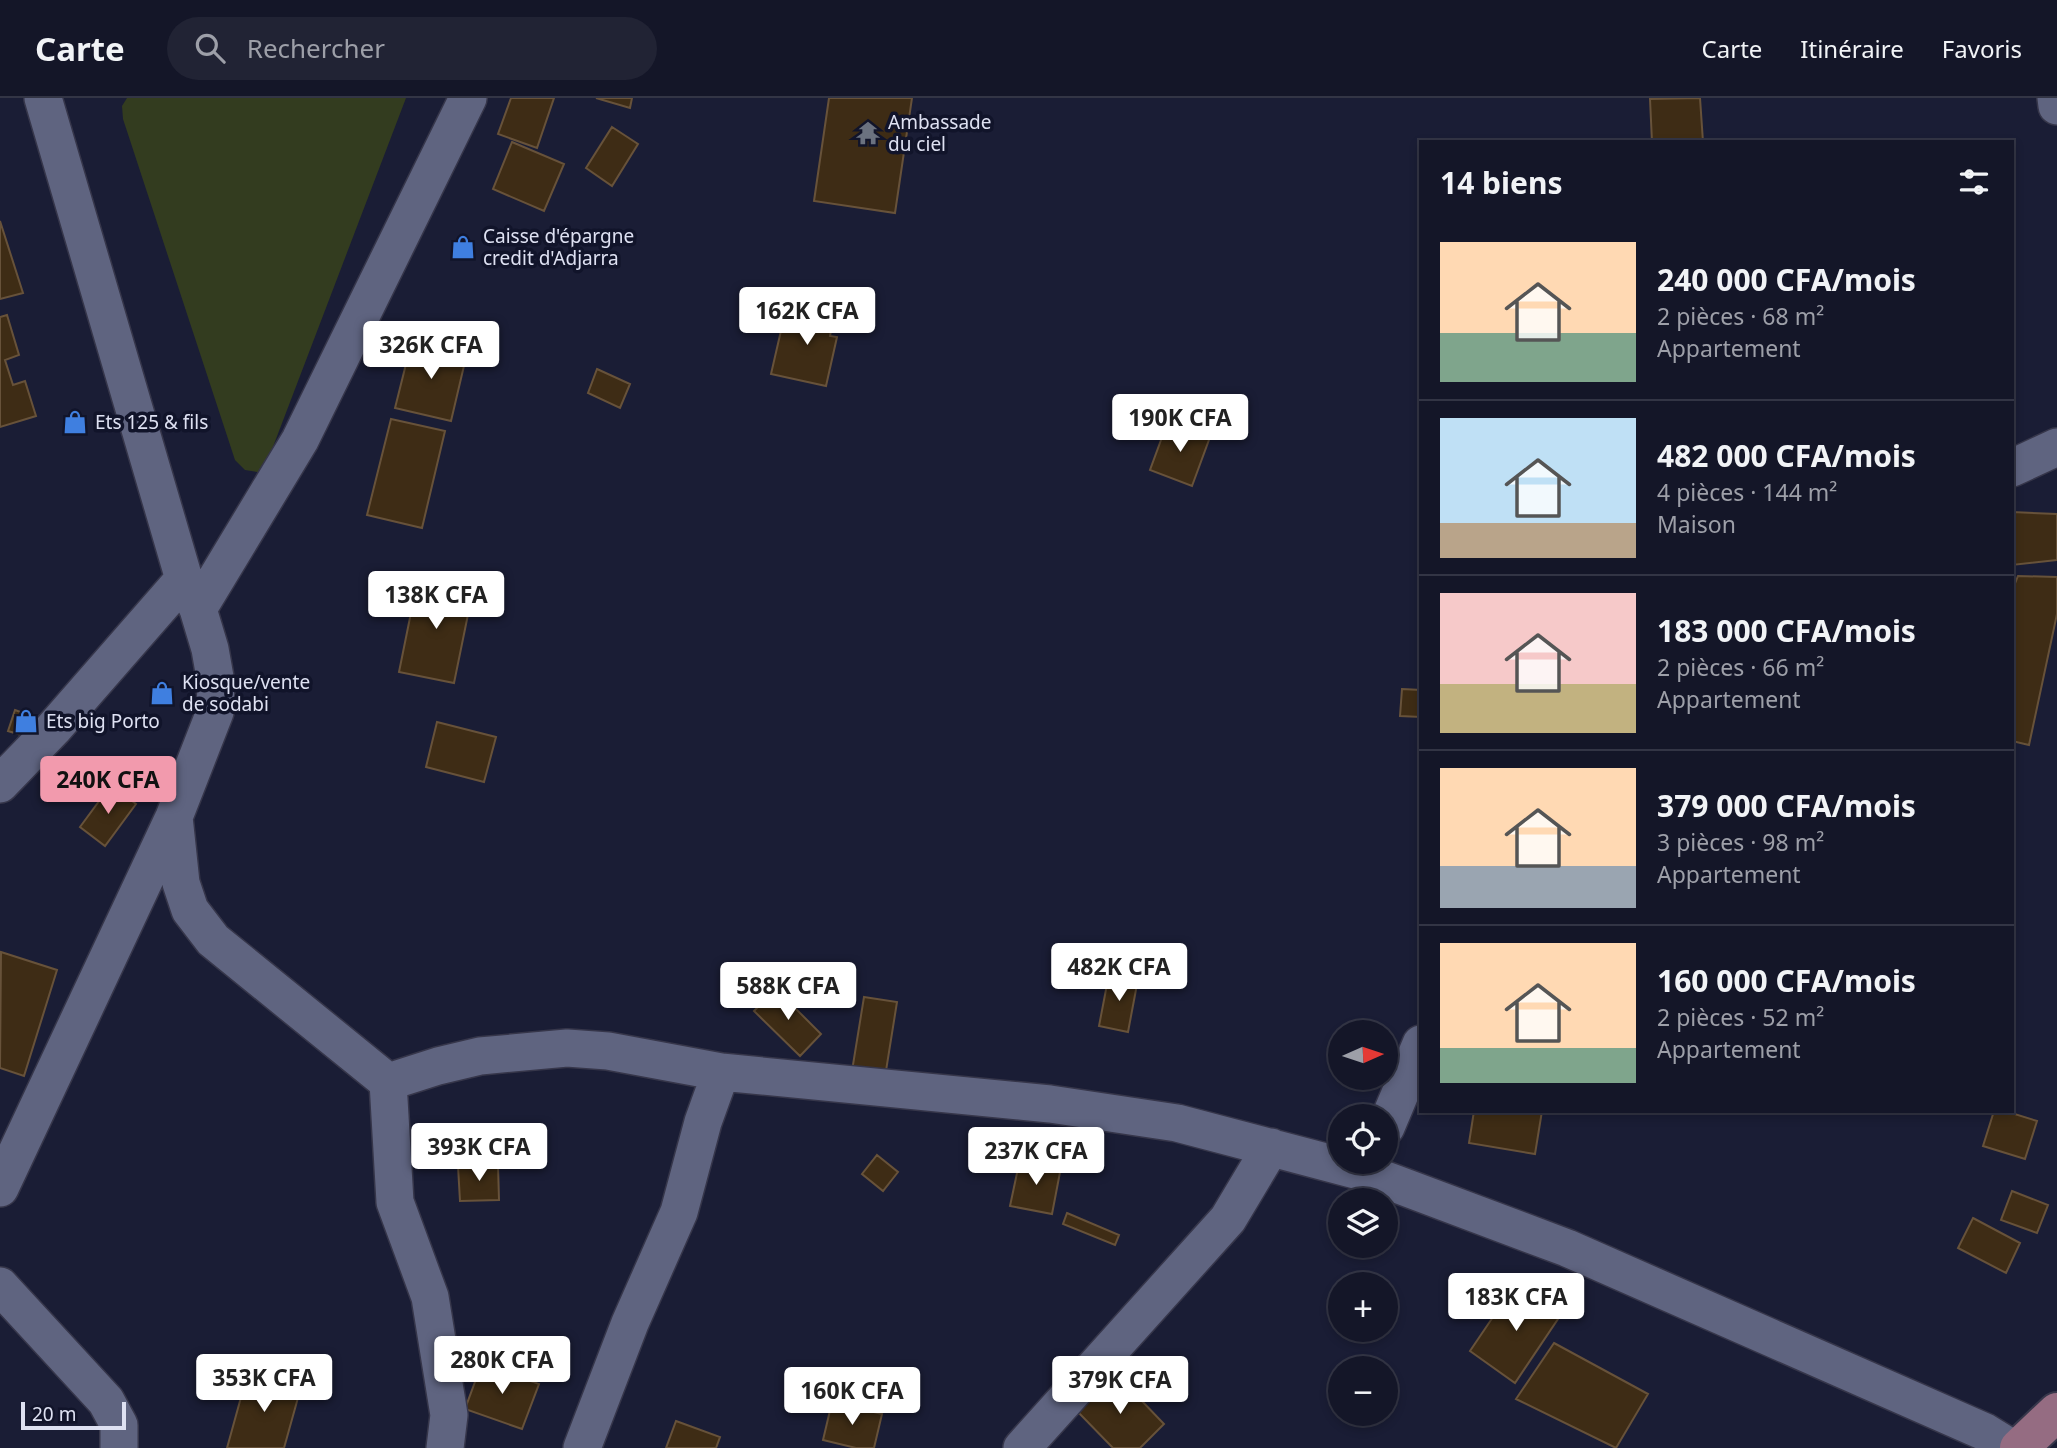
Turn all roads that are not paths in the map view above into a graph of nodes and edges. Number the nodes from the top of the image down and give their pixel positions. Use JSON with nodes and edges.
{"nodes":[{"id":1,"x":43,"y":98,"type":"edge"},
{"id":2,"x":468,"y":98,"type":"edge"},
{"id":3,"x":2056,"y":98,"type":"edge"},
{"id":4,"x":2057,"y":106,"type":"edge"},
{"id":5,"x":2057,"y":447,"type":"edge"},
{"id":6,"x":2014,"y":467,"type":"edge"},
{"id":7,"x":191,"y":594,"type":"junction"},
{"id":8,"x":0,"y":784,"type":"edge"},
{"id":9,"x":174,"y":817,"type":"junction"},
{"id":10,"x":1419,"y":1049,"type":"edge"},
{"id":11,"x":721,"y":1072,"type":"junction"},
{"id":12,"x":388,"y":1082,"type":"junction"},
{"id":13,"x":1396,"y":1104,"type":"edge"},
{"id":14,"x":1271,"y":1147,"type":"junction"},
{"id":15,"x":1328,"y":1159,"type":"edge"},
{"id":16,"x":1386,"y":1174,"type":"edge"},
{"id":17,"x":0,"y":1188,"type":"edge"},
{"id":18,"x":0,"y":1286,"type":"edge"},
{"id":19,"x":2057,"y":1412,"type":"edge"},
{"id":20,"x":119,"y":1448,"type":"edge"},
{"id":21,"x":445,"y":1448,"type":"edge"},
{"id":22,"x":582,"y":1448,"type":"edge"},
{"id":23,"x":1022,"y":1448,"type":"edge"},
{"id":24,"x":2011,"y":1448,"type":"edge"},
{"id":25,"x":2019,"y":1448,"type":"edge"}],
"edges":[{"from":1,"to":7,"type":"street"},
{"from":2,"to":7,"type":"street"},
{"from":3,"to":4,"type":"street"},
{"from":5,"to":6,"type":"street"},
{"from":7,"to":8,"type":"street"},
{"from":7,"to":9,"type":"street"},
{"from":9,"to":12,"type":"street"},
{"from":9,"to":17,"type":"street"},
{"from":10,"to":13,"type":"street"},
{"from":11,"to":12,"type":"street"},
{"from":11,"to":14,"type":"street"},
{"from":11,"to":22,"type":"street"},
{"from":12,"to":21,"type":"street"},
{"from":14,"to":15,"type":"street"},
{"from":14,"to":23,"type":"street"},
{"from":16,"to":24,"type":"street"},
{"from":18,"to":20,"type":"street"},
{"from":19,"to":25,"type":"main road"}]}
